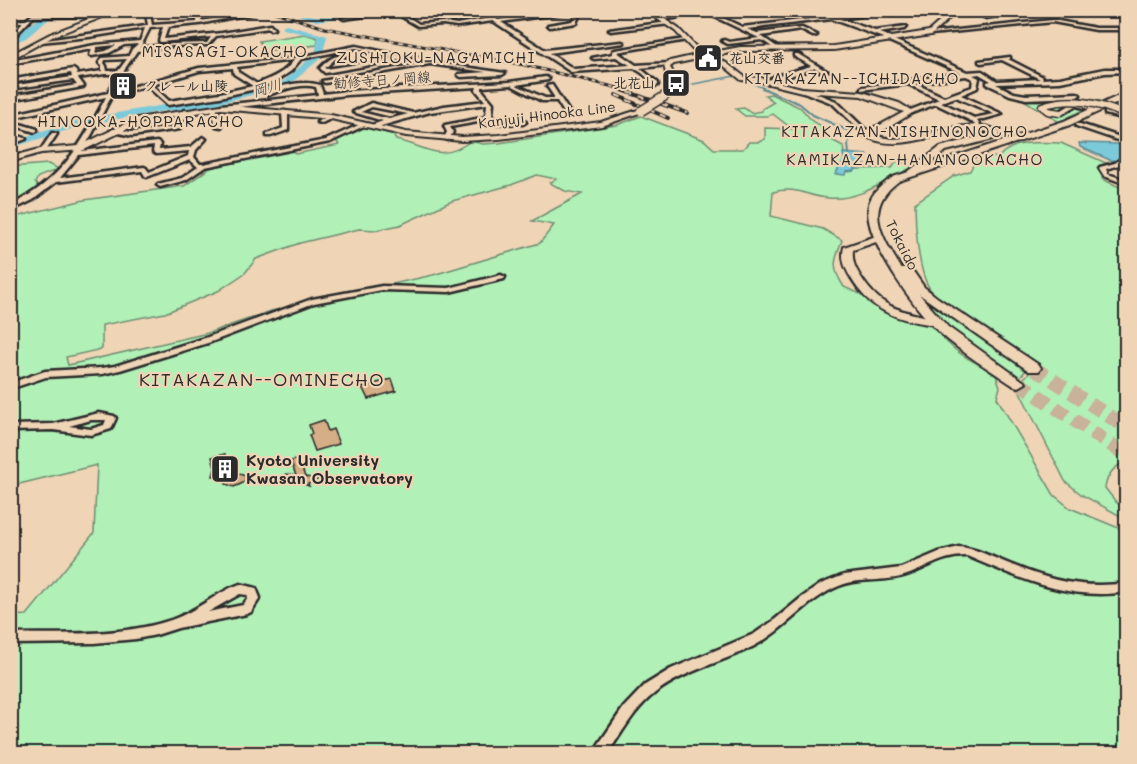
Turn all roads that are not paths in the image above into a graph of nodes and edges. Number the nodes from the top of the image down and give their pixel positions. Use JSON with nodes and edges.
{"nodes":[{"id":1,"x":119,"y":10,"type":"edge"},
{"id":2,"x":144,"y":10,"type":"edge"},
{"id":3,"x":199,"y":10,"type":"edge"},
{"id":4,"x":480,"y":10,"type":"edge"},
{"id":5,"x":577,"y":10,"type":"edge"},
{"id":6,"x":646,"y":10,"type":"edge"},
{"id":7,"x":722,"y":10,"type":"edge"},
{"id":8,"x":810,"y":10,"type":"edge"},
{"id":9,"x":850,"y":10,"type":"edge"},
{"id":10,"x":897,"y":10,"type":"edge"},
{"id":11,"x":975,"y":10,"type":"edge"},
{"id":12,"x":997,"y":10,"type":"edge"},
{"id":13,"x":1116,"y":10,"type":"edge"},
{"id":14,"x":397,"y":11,"type":"edge"},
{"id":15,"x":570,"y":11,"type":"edge"},
{"id":16,"x":882,"y":11,"type":"edge"},
{"id":17,"x":47,"y":13,"type":"edge"},
{"id":18,"x":252,"y":13,"type":"dead end"},
{"id":19,"x":715,"y":13,"type":"edge"},
{"id":20,"x":1125,"y":13,"type":"edge"},
{"id":21,"x":32,"y":14,"type":"edge"},
{"id":22,"x":820,"y":14,"type":"junction"},
{"id":23,"x":865,"y":14,"type":"junction"},
{"id":24,"x":108,"y":15,"type":"junction"},
{"id":25,"x":986,"y":17,"type":"dead end"},
{"id":26,"x":344,"y":18,"type":"dead end"},
{"id":27,"x":832,"y":18,"type":"junction"},
{"id":28,"x":496,"y":20,"type":"junction"},
{"id":29,"x":27,"y":21,"type":"junction"},
{"id":30,"x":665,"y":21,"type":"junction"},
{"id":31,"x":10,"y":22,"type":"edge"},
{"id":32,"x":198,"y":24,"type":"junction"},
{"id":33,"x":166,"y":25,"type":"junction"},
{"id":34,"x":149,"y":26,"type":"junction"},
{"id":35,"x":550,"y":26,"type":"dead end"},
{"id":36,"x":10,"y":28,"type":"edge"},
{"id":37,"x":20,"y":28,"type":"junction"},
{"id":38,"x":741,"y":28,"type":"junction"},
{"id":39,"x":904,"y":28,"type":"dead end"},
{"id":40,"x":272,"y":29,"type":"dead end"},
{"id":41,"x":1126,"y":29,"type":"edge"},
{"id":42,"x":610,"y":30,"type":"dead end"},
{"id":43,"x":873,"y":32,"type":"junction"},
{"id":44,"x":931,"y":33,"type":"junction"},
{"id":45,"x":10,"y":34,"type":"edge"},
{"id":46,"x":214,"y":35,"type":"junction"},
{"id":47,"x":756,"y":35,"type":"junction"},
{"id":48,"x":814,"y":35,"type":"dead end"},
{"id":49,"x":642,"y":39,"type":"dead end"},
{"id":50,"x":763,"y":39,"type":"junction"},
{"id":51,"x":41,"y":40,"type":"junction"},
{"id":52,"x":685,"y":40,"type":"junction"},
{"id":53,"x":891,"y":40,"type":"junction"},
{"id":54,"x":141,"y":42,"type":"junction"},
{"id":55,"x":728,"y":43,"type":"dead end"},
{"id":56,"x":651,"y":44,"type":"junction"},
{"id":57,"x":629,"y":47,"type":"junction"},
{"id":58,"x":775,"y":48,"type":"junction"},
{"id":59,"x":134,"y":50,"type":"junction"},
{"id":60,"x":332,"y":52,"type":"junction"},
{"id":61,"x":544,"y":52,"type":"junction"},
{"id":62,"x":382,"y":53,"type":"junction"},
{"id":63,"x":617,"y":55,"type":"junction"},
{"id":64,"x":706,"y":55,"type":"junction"},
{"id":65,"x":796,"y":55,"type":"dead end"},
{"id":66,"x":414,"y":56,"type":"dead end"},
{"id":67,"x":129,"y":57,"type":"junction"},
{"id":68,"x":343,"y":57,"type":"junction"},
{"id":69,"x":10,"y":58,"type":"edge"},
{"id":70,"x":299,"y":58,"type":"junction"},
{"id":71,"x":404,"y":58,"type":"junction"},
{"id":72,"x":594,"y":58,"type":"dead end"},
{"id":73,"x":1003,"y":58,"type":"junction"},
{"id":74,"x":1014,"y":58,"type":"dead end"},
{"id":75,"x":981,"y":62,"type":"dead end"},
{"id":76,"x":10,"y":63,"type":"edge"},
{"id":77,"x":370,"y":64,"type":"junction"},
{"id":78,"x":668,"y":64,"type":"junction"},
{"id":79,"x":632,"y":65,"type":"junction"},
{"id":80,"x":461,"y":66,"type":"junction"},
{"id":81,"x":816,"y":66,"type":"junction"},
{"id":82,"x":235,"y":67,"type":"junction"},
{"id":83,"x":354,"y":67,"type":"junction"},
{"id":84,"x":1126,"y":71,"type":"edge"},
{"id":85,"x":105,"y":72,"type":"junction"},
{"id":86,"x":120,"y":73,"type":"junction"},
{"id":87,"x":968,"y":74,"type":"junction"},
{"id":88,"x":358,"y":75,"type":"junction"},
{"id":89,"x":461,"y":75,"type":"junction"},
{"id":90,"x":830,"y":75,"type":"dead end"},
{"id":91,"x":75,"y":78,"type":"junction"},
{"id":92,"x":546,"y":79,"type":"dead end"},
{"id":93,"x":1043,"y":79,"type":"junction"},
{"id":94,"x":32,"y":81,"type":"junction"},
{"id":95,"x":326,"y":81,"type":"dead end"},
{"id":96,"x":10,"y":82,"type":"edge"},
{"id":97,"x":769,"y":82,"type":"junction"},
{"id":98,"x":908,"y":82,"type":"junction"},
{"id":99,"x":995,"y":82,"type":"junction"},
{"id":100,"x":408,"y":83,"type":"dead end"},
{"id":101,"x":148,"y":84,"type":"junction"},
{"id":102,"x":509,"y":84,"type":"junction"},
{"id":103,"x":656,"y":84,"type":"dead end"},
{"id":104,"x":255,"y":86,"type":"junction"},
{"id":105,"x":480,"y":86,"type":"junction"},
{"id":106,"x":550,"y":86,"type":"dead end"},
{"id":107,"x":461,"y":87,"type":"junction"},
{"id":108,"x":10,"y":88,"type":"edge"},
{"id":109,"x":863,"y":89,"type":"dead end"},
{"id":110,"x":404,"y":90,"type":"junction"},
{"id":111,"x":802,"y":90,"type":"junction"},
{"id":112,"x":265,"y":91,"type":"junction"},
{"id":113,"x":355,"y":93,"type":"junction"},
{"id":114,"x":1126,"y":93,"type":"edge"},
{"id":115,"x":111,"y":94,"type":"junction"},
{"id":116,"x":957,"y":95,"type":"junction"},
{"id":117,"x":1077,"y":95,"type":"dead end"},
{"id":118,"x":321,"y":96,"type":"junction"},
{"id":119,"x":10,"y":98,"type":"edge"},
{"id":120,"x":558,"y":99,"type":"junction"},
{"id":121,"x":405,"y":100,"type":"dead end"},
{"id":122,"x":940,"y":101,"type":"junction"},
{"id":123,"x":1126,"y":101,"type":"edge"},
{"id":124,"x":267,"y":102,"type":"junction"},
{"id":125,"x":360,"y":102,"type":"dead end"},
{"id":126,"x":488,"y":102,"type":"junction"},
{"id":127,"x":371,"y":105,"type":"junction"},
{"id":128,"x":980,"y":105,"type":"junction"},
{"id":129,"x":972,"y":107,"type":"dead end"},
{"id":130,"x":217,"y":108,"type":"junction"},
{"id":131,"x":963,"y":109,"type":"dead end"},
{"id":132,"x":1098,"y":109,"type":"junction"},
{"id":133,"x":954,"y":111,"type":"junction"},
{"id":134,"x":185,"y":112,"type":"junction"},
{"id":135,"x":910,"y":112,"type":"junction"},
{"id":136,"x":285,"y":113,"type":"junction"},
{"id":137,"x":411,"y":113,"type":"junction"},
{"id":138,"x":567,"y":113,"type":"dead end"},
{"id":139,"x":1107,"y":113,"type":"junction"},
{"id":140,"x":1126,"y":116,"type":"edge"},
{"id":141,"x":331,"y":117,"type":"junction"},
{"id":142,"x":10,"y":118,"type":"edge"},
{"id":143,"x":491,"y":118,"type":"junction"},
{"id":144,"x":389,"y":121,"type":"junction"},
{"id":145,"x":320,"y":122,"type":"dead end"},
{"id":146,"x":523,"y":122,"type":"dead end"},
{"id":147,"x":976,"y":124,"type":"junction"},
{"id":148,"x":1078,"y":124,"type":"junction"},
{"id":149,"x":370,"y":125,"type":"junction"},
{"id":150,"x":219,"y":126,"type":"dead end"},
{"id":151,"x":34,"y":130,"type":"dead end"},
{"id":152,"x":113,"y":131,"type":"junction"},
{"id":153,"x":867,"y":133,"type":"junction"},
{"id":154,"x":54,"y":134,"type":"dead end"},
{"id":155,"x":10,"y":135,"type":"edge"},
{"id":156,"x":269,"y":135,"type":"dead end"},
{"id":157,"x":447,"y":138,"type":"junction"},
{"id":158,"x":202,"y":139,"type":"dead end"},
{"id":159,"x":1126,"y":141,"type":"edge"},
{"id":160,"x":10,"y":142,"type":"edge"},
{"id":161,"x":43,"y":151,"type":"junction"},
{"id":162,"x":80,"y":151,"type":"junction"},
{"id":163,"x":192,"y":153,"type":"junction"},
{"id":164,"x":1126,"y":157,"type":"edge"},
{"id":165,"x":10,"y":160,"type":"edge"},
{"id":166,"x":934,"y":162,"type":"junction"},
{"id":167,"x":1117,"y":164,"type":"junction"},
{"id":168,"x":203,"y":166,"type":"junction"},
{"id":169,"x":1126,"y":167,"type":"edge"},
{"id":170,"x":56,"y":180,"type":"junction"},
{"id":171,"x":1126,"y":183,"type":"edge"},
{"id":172,"x":160,"y":184,"type":"dead end"},
{"id":173,"x":10,"y":209,"type":"edge"},
{"id":174,"x":879,"y":238,"type":"junction"},
{"id":175,"x":501,"y":278,"type":"dead end"},
{"id":176,"x":936,"y":322,"type":"junction"},
{"id":177,"x":1034,"y":368,"type":"tunnel mouth"},
{"id":178,"x":1019,"y":383,"type":"tunnel mouth"},
{"id":179,"x":10,"y":386,"type":"edge"},
{"id":180,"x":94,"y":418,"type":"junction"},
{"id":181,"x":53,"y":427,"type":"junction"},
{"id":182,"x":10,"y":429,"type":"edge"},
{"id":183,"x":91,"y":432,"type":"junction"},
{"id":184,"x":1126,"y":588,"type":"edge"},
{"id":185,"x":178,"y":622,"type":"junction"},
{"id":186,"x":10,"y":639,"type":"edge"},
{"id":187,"x":599,"y":753,"type":"edge"}],
"edges":[{"from":1,"to":24,"type":"main road"},
{"from":2,"to":34,"type":"street"},
{"from":3,"to":32,"type":"street"},
{"from":4,"to":28,"type":"street"},
{"from":5,"to":15,"type":"street"},
{"from":6,"to":30,"type":"main road"},
{"from":7,"to":19,"type":"street"},
{"from":8,"to":22,"type":"street"},
{"from":9,"to":22,"type":"street"},
{"from":9,"to":23,"type":"street"},
{"from":10,"to":16,"type":"street"},
{"from":11,"to":44,"type":"main road"},
{"from":12,"to":25,"type":"street"},
{"from":13,"to":20,"type":"highway"},
{"from":14,"to":26,"type":"street"},
{"from":14,"to":28,"type":"street"},
{"from":15,"to":28,"type":"street"},
{"from":15,"to":35,"type":"street"},
{"from":16,"to":23,"type":"street"},
{"from":17,"to":21,"type":"street"},
{"from":17,"to":24,"type":"street"},
{"from":18,"to":32,"type":"street"},
{"from":19,"to":30,"type":"street"},
{"from":19,"to":38,"type":"street"},
{"from":21,"to":29,"type":"street"},
{"from":22,"to":27,"type":"street"},
{"from":23,"to":27,"type":"street"},
{"from":24,"to":51,"type":"main road"},
{"from":27,"to":38,"type":"street"},
{"from":27,"to":43,"type":"street"},
{"from":28,"to":61,"type":"street"},
{"from":29,"to":31,"type":"street"},
{"from":29,"to":37,"type":"street"},
{"from":30,"to":42,"type":"street"},
{"from":30,"to":52,"type":"main road"},
{"from":32,"to":33,"type":"street"},
{"from":32,"to":46,"type":"street"},
{"from":33,"to":34,"type":"street"},
{"from":33,"to":46,"type":"street"},
{"from":34,"to":51,"type":"street"},
{"from":34,"to":54,"type":"street"},
{"from":36,"to":37,"type":"street"},
{"from":37,"to":45,"type":"street"},
{"from":38,"to":47,"type":"street"},
{"from":39,"to":43,"type":"street"},
{"from":40,"to":46,"type":"street"},
{"from":41,"to":44,"type":"street"},
{"from":43,"to":53,"type":"street"},
{"from":44,"to":53,"type":"main road"},
{"from":46,"to":59,"type":"street"},
{"from":47,"to":48,"type":"street"},
{"from":47,"to":50,"type":"street"},
{"from":49,"to":56,"type":"street"},
{"from":50,"to":55,"type":"street"},
{"from":50,"to":58,"type":"street"},
{"from":51,"to":69,"type":"main road"},
{"from":52,"to":56,"type":"street"},
{"from":52,"to":64,"type":"main road"},
{"from":53,"to":58,"type":"main road"},
{"from":53,"to":87,"type":"street"},
{"from":54,"to":59,"type":"street"},
{"from":54,"to":76,"type":"street"},
{"from":56,"to":57,"type":"street"},
{"from":57,"to":61,"type":"street"},
{"from":57,"to":63,"type":"street"},
{"from":58,"to":64,"type":"main road"},
{"from":59,"to":67,"type":"street"},
{"from":60,"to":62,"type":"street"},
{"from":60,"to":68,"type":"street"},
{"from":60,"to":70,"type":"street"},
{"from":61,"to":79,"type":"street"},
{"from":62,"to":71,"type":"street"},
{"from":62,"to":77,"type":"street"},
{"from":63,"to":72,"type":"street"},
{"from":63,"to":79,"type":"street"},
{"from":64,"to":78,"type":"main road"},
{"from":64,"to":97,"type":"main road"},
{"from":65,"to":81,"type":"street"},
{"from":66,"to":71,"type":"street"},
{"from":67,"to":85,"type":"street"},
{"from":67,"to":86,"type":"street"},
{"from":68,"to":83,"type":"street"},
{"from":68,"to":83,"type":"street"},
{"from":70,"to":82,"type":"street"},
{"from":70,"to":104,"type":"street"},
{"from":71,"to":77,"type":"street"},
{"from":73,"to":74,"type":"street"},
{"from":73,"to":75,"type":"street"},
{"from":73,"to":93,"type":"street"},
{"from":77,"to":83,"type":"street"},
{"from":78,"to":79,"type":"street"},
{"from":78,"to":157,"type":"main road","name":"Kanjuji Hinooka Line","bridge":true},
{"from":79,"to":103,"type":"street"},
{"from":80,"to":88,"type":"street"},
{"from":80,"to":89,"type":"street"},
{"from":80,"to":89,"type":"street"},
{"from":81,"to":90,"type":"street"},
{"from":81,"to":97,"type":"street"},
{"from":82,"to":101,"type":"street"},
{"from":82,"to":104,"type":"street"},
{"from":83,"to":88,"type":"street"},
{"from":84,"to":93,"type":"street"},
{"from":85,"to":86,"type":"street"},
{"from":85,"to":91,"type":"street"},
{"from":86,"to":115,"type":"street"},
{"from":87,"to":98,"type":"street"},
{"from":87,"to":99,"type":"street"},
{"from":87,"to":116,"type":"street"},
{"from":88,"to":95,"type":"street"},
{"from":88,"to":113,"type":"street"},
{"from":89,"to":107,"type":"street"},
{"from":91,"to":94,"type":"street"},
{"from":91,"to":119,"type":"street"},
{"from":92,"to":102,"type":"street","name":"勧修寺日ノ岡線"},
{"from":93,"to":99,"type":"street"},
{"from":94,"to":96,"type":"street"},
{"from":94,"to":108,"type":"street"},
{"from":97,"to":111,"type":"main road"},
{"from":98,"to":109,"type":"street"},
{"from":98,"to":122,"type":"street"},
{"from":99,"to":117,"type":"street"},
{"from":100,"to":110,"type":"street"},
{"from":101,"to":104,"type":"street"},
{"from":101,"to":115,"type":"street"},
{"from":102,"to":105,"type":"street","name":"勧修寺日ノ岡線"},
{"from":102,"to":120,"type":"street"},
{"from":104,"to":112,"type":"street"},
{"from":105,"to":107,"type":"street","name":"勧修寺日ノ岡線"},
{"from":105,"to":126,"type":"street"},
{"from":106,"to":120,"type":"street"},
{"from":107,"to":110,"type":"street","name":"勧修寺日ノ岡線"},
{"from":110,"to":113,"type":"street","name":"勧修寺日ノ岡線"},
{"from":110,"to":121,"type":"street"},
{"from":111,"to":135,"type":"main road"},
{"from":111,"to":153,"type":"street"},
{"from":112,"to":118,"type":"street"},
{"from":112,"to":124,"type":"street"},
{"from":113,"to":118,"type":"street","name":"勧修寺日ノ岡線"},
{"from":114,"to":132,"type":"highway","name":"Tokaido"},
{"from":115,"to":142,"type":"street"},
{"from":115,"to":162,"type":"street"},
{"from":116,"to":122,"type":"street"},
{"from":116,"to":128,"type":"street"},
{"from":118,"to":124,"type":"street","name":"勧修寺日ノ岡線"},
{"from":120,"to":138,"type":"street"},
{"from":122,"to":133,"type":"street"},
{"from":122,"to":135,"type":"street"},
{"from":123,"to":139,"type":"highway","name":"Tokaido"},
{"from":124,"to":130,"type":"street","name":"勧修寺日ノ岡線"},
{"from":125,"to":127,"type":"street"},
{"from":126,"to":137,"type":"street"},
{"from":126,"to":143,"type":"street"},
{"from":127,"to":137,"type":"street"},
{"from":127,"to":144,"type":"street"},
{"from":128,"to":129,"type":"street"},
{"from":128,"to":147,"type":"street"},
{"from":130,"to":134,"type":"main road","name":"Kanjuji Hinooka Line"},
{"from":130,"to":136,"type":"main road","name":"Kanjuji Hinooka Line"},
{"from":130,"to":150,"type":"street"},
{"from":131,"to":133,"type":"street"},
{"from":132,"to":140,"type":"street","bridge":true},
{"from":132,"to":166,"type":"highway","name":"Tokaido"},
{"from":133,"to":147,"type":"street"},
{"from":134,"to":152,"type":"main road","name":"Kanjuji Hinooka Line"},
{"from":134,"to":152,"type":"street"},
{"from":135,"to":153,"type":"main road"},
{"from":136,"to":141,"type":"main road","name":"Kanjuji Hinooka Line"},
{"from":136,"to":156,"type":"street"},
{"from":137,"to":144,"type":"street"},
{"from":139,"to":140,"type":"street"},
{"from":139,"to":148,"type":"highway","name":"Tokaido"},
{"from":141,"to":145,"type":"street"},
{"from":141,"to":149,"type":"main road","name":"Kanjuji Hinooka Line"},
{"from":142,"to":151,"type":"street"},
{"from":143,"to":146,"type":"street"},
{"from":143,"to":157,"type":"street"},
{"from":144,"to":149,"type":"street"},
{"from":147,"to":153,"type":"main road"},
{"from":147,"to":166,"type":"main road"},
{"from":148,"to":159,"type":"street"},
{"from":148,"to":177,"type":"highway","name":"Tokaido"},
{"from":149,"to":157,"type":"main road","name":"Kanjuji Hinooka Line"},
{"from":149,"to":168,"type":"street"},
{"from":152,"to":162,"type":"main road","name":"Kanjuji Hinooka Line"},
{"from":154,"to":161,"type":"street"},
{"from":155,"to":160,"type":"street"},
{"from":158,"to":163,"type":"street"},
{"from":161,"to":162,"type":"main road","name":"Kanjuji Hinooka Line"},
{"from":161,"to":165,"type":"main road","name":"Kanjuji Hinooka Line"},
{"from":162,"to":163,"type":"street"},
{"from":162,"to":170,"type":"street"},
{"from":163,"to":168,"type":"street"},
{"from":163,"to":170,"type":"street"},
{"from":164,"to":167,"type":"street"},
{"from":166,"to":174,"type":"highway","name":"Tokaido"},
{"from":167,"to":169,"type":"street"},
{"from":167,"to":171,"type":"street"},
{"from":168,"to":172,"type":"street"},
{"from":170,"to":173,"type":"street"},
{"from":174,"to":176,"type":"highway","name":"Tokaido"},
{"from":174,"to":176,"type":"main road"},
{"from":175,"to":179,"type":"street"},
{"from":176,"to":178,"type":"highway","name":"Tokaido"},
{"from":180,"to":181,"type":"street"},
{"from":180,"to":183,"type":"street"},
{"from":180,"to":183,"type":"street"},
{"from":181,"to":182,"type":"street"},
{"from":181,"to":183,"type":"street"},
{"from":184,"to":187,"type":"street"},
{"from":185,"to":185,"type":"street"},
{"from":185,"to":186,"type":"street"}]}
